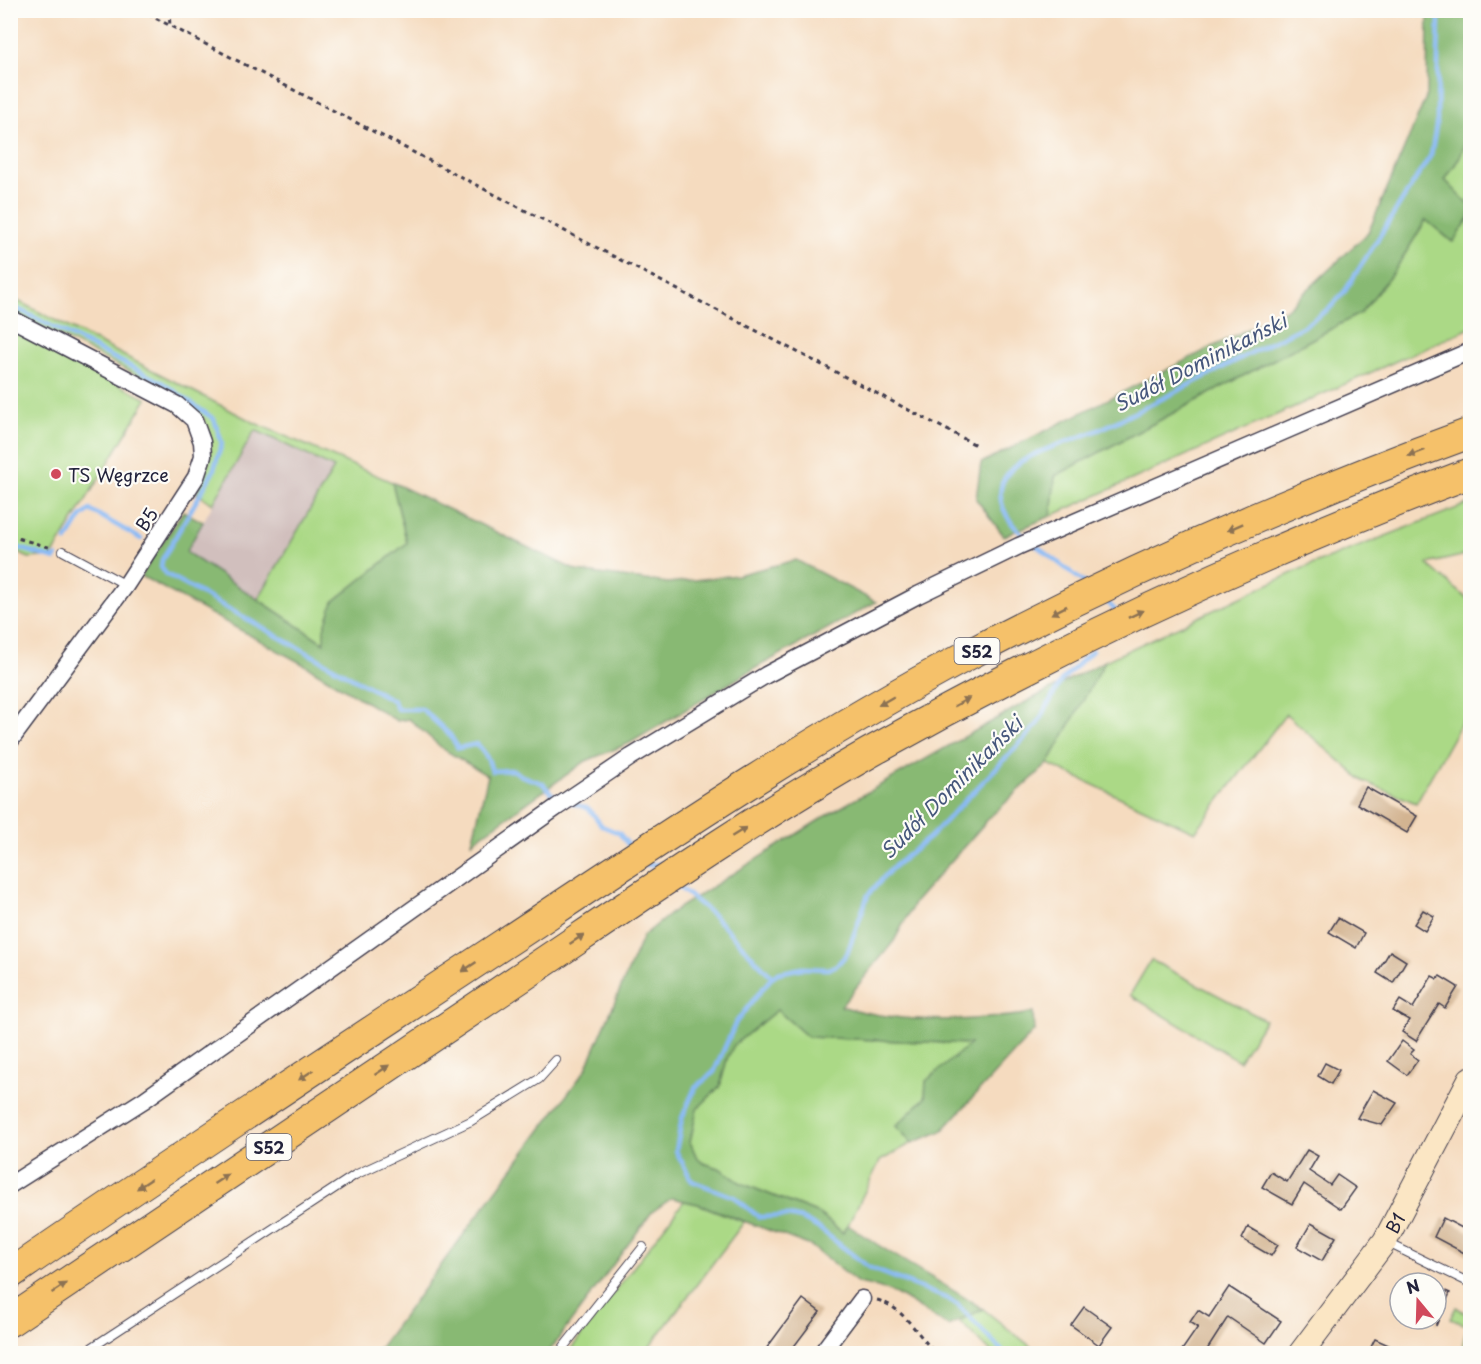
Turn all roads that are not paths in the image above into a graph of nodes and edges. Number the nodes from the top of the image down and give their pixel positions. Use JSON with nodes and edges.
{"nodes":[{"id":1,"x":10,"y":318,"type":"edge"},
{"id":2,"x":1470,"y":351,"type":"edge"},
{"id":3,"x":1470,"y":433,"type":"edge"},
{"id":4,"x":1470,"y":473,"type":"edge"},
{"id":5,"x":63,"y":551,"type":"road end"},
{"id":6,"x":126,"y":585,"type":"junction"},
{"id":7,"x":10,"y":741,"type":"edge"},
{"id":8,"x":556,"y":1060,"type":"dead end"},
{"id":9,"x":1470,"y":1078,"type":"edge"},
{"id":10,"x":10,"y":1185,"type":"edge"},
{"id":11,"x":1385,"y":1241,"type":"junction"},
{"id":12,"x":643,"y":1247,"type":"dead end"},
{"id":13,"x":10,"y":1274,"type":"edge"},
{"id":14,"x":1470,"y":1283,"type":"edge"},
{"id":15,"x":862,"y":1299,"type":"road end"},
{"id":16,"x":10,"y":1321,"type":"edge"},
{"id":17,"x":81,"y":1353,"type":"edge"},
{"id":18,"x":558,"y":1353,"type":"edge"},
{"id":19,"x":821,"y":1353,"type":"edge"},
{"id":20,"x":1300,"y":1353,"type":"edge"}],
"edges":[{"from":1,"to":6,"type":"street","name":"B5"},
{"from":2,"to":10,"type":"street"},
{"from":3,"to":13,"type":"highway","number":"S52","one_way":true},
{"from":16,"to":4,"type":"highway","number":"S52","one_way":true},
{"from":5,"to":6,"type":"lane"},
{"from":6,"to":7,"type":"street","name":"B5"},
{"from":8,"to":17,"type":"lane"},
{"from":9,"to":11,"type":"street","name":"B1"},
{"from":11,"to":14,"type":"lane"},
{"from":11,"to":20,"type":"street","name":"B1"},
{"from":12,"to":18,"type":"lane"},
{"from":15,"to":19,"type":"street"}]}
